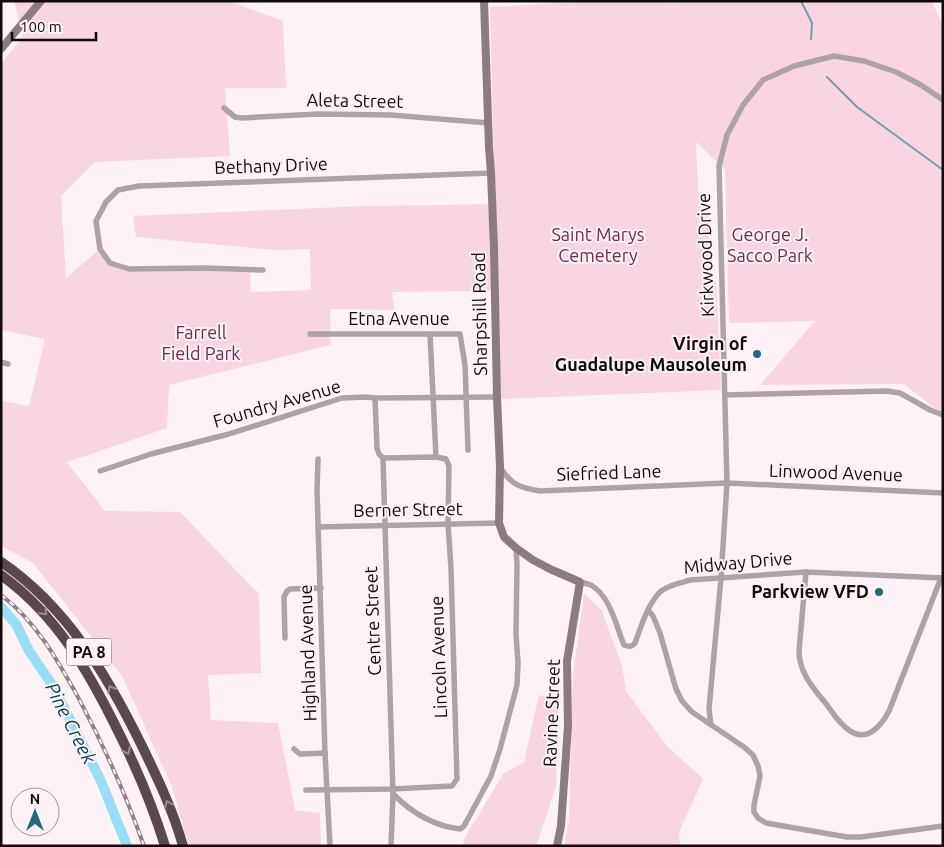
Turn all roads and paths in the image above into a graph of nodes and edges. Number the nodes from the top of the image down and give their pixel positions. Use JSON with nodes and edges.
{"nodes":[{"id":1,"x":40,"y":1,"type":"edge"},
{"id":2,"x":484,"y":1,"type":"edge"},
{"id":3,"x":1,"y":49,"type":"edge"},
{"id":4,"x":943,"y":100,"type":"edge"},
{"id":5,"x":224,"y":108,"type":"dead end"},
{"id":6,"x":489,"y":123,"type":"junction"},
{"id":7,"x":491,"y":172,"type":"junction"},
{"id":8,"x":263,"y":270,"type":"dead end"},
{"id":9,"x":310,"y":334,"type":"dead end"},
{"id":10,"x":430,"y":334,"type":"junction"},
{"id":11,"x":1,"y":362,"type":"edge"},
{"id":12,"x":8,"y":364,"type":"dead end"},
{"id":13,"x":725,"y":395,"type":"junction"},
{"id":14,"x":497,"y":397,"type":"junction"},
{"id":15,"x":375,"y":398,"type":"junction"},
{"id":16,"x":433,"y":398,"type":"junction"},
{"id":17,"x":466,"y":398,"type":"junction"},
{"id":18,"x":943,"y":415,"type":"edge"},
{"id":19,"x":468,"y":450,"type":"dead end"},
{"id":20,"x":436,"y":457,"type":"junction"},
{"id":21,"x":383,"y":458,"type":"junction"},
{"id":22,"x":318,"y":459,"type":"dead end"},
{"id":23,"x":500,"y":467,"type":"junction"},
{"id":24,"x":100,"y":471,"type":"dead end"},
{"id":25,"x":727,"y":483,"type":"junction"},
{"id":26,"x":943,"y":492,"type":"edge"},
{"id":27,"x":499,"y":523,"type":"junction"},
{"id":28,"x":448,"y":524,"type":"junction"},
{"id":29,"x":385,"y":525,"type":"junction"},
{"id":30,"x":318,"y":527,"type":"junction"},
{"id":31,"x":516,"y":548,"type":"junction"},
{"id":32,"x":1,"y":562,"type":"edge"},
{"id":33,"x":806,"y":572,"type":"junction"},
{"id":34,"x":1,"y":575,"type":"edge"},
{"id":35,"x":721,"y":578,"type":"junction"},
{"id":36,"x":942,"y":578,"type":"edge"},
{"id":37,"x":580,"y":582,"type":"junction"},
{"id":38,"x":321,"y":588,"type":"junction"},
{"id":39,"x":648,"y":610,"type":"junction"},
{"id":40,"x":285,"y":638,"type":"dead end"},
{"id":41,"x":710,"y":725,"type":"junction"},
{"id":42,"x":294,"y":750,"type":"dead end"},
{"id":43,"x":325,"y":753,"type":"junction"},
{"id":44,"x":306,"y":790,"type":"dead end"},
{"id":45,"x":327,"y":790,"type":"junction"},
{"id":46,"x":393,"y":791,"type":"junction"},
{"id":47,"x":943,"y":826,"type":"edge"},
{"id":48,"x":165,"y":846,"type":"edge"},
{"id":49,"x":183,"y":846,"type":"edge"},
{"id":50,"x":330,"y":846,"type":"edge"},
{"id":51,"x":391,"y":846,"type":"edge"},
{"id":52,"x":557,"y":846,"type":"edge"}],
"edges":[{"from":1,"to":3,"type":"street"},
{"from":2,"to":6,"type":"street","name":"Sharpshill Road"},
{"from":4,"to":13,"type":"street","name":"Kirkwood Drive"},
{"from":5,"to":6,"type":"street","name":"Aleta Street"},
{"from":6,"to":7,"type":"street","name":"Sharpshill Road"},
{"from":7,"to":8,"type":"street","name":"Bethany Drive"},
{"from":7,"to":14,"type":"street","name":"Sharpshill Road"},
{"from":9,"to":10,"type":"street","name":"Etna Avenue"},
{"from":10,"to":16,"type":"street"},
{"from":10,"to":17,"type":"street","name":"Etna Avenue"},
{"from":11,"to":12,"type":"street"},
{"from":13,"to":18,"type":"street"},
{"from":13,"to":25,"type":"street","name":"Kirkwood Drive"},
{"from":14,"to":17,"type":"street","name":"Foundry Avenue"},
{"from":14,"to":23,"type":"street","name":"Sharpshill Road"},
{"from":15,"to":16,"type":"street","name":"Foundry Avenue"},
{"from":15,"to":21,"type":"street","name":"Centre Street"},
{"from":15,"to":24,"type":"street","name":"Foundry Avenue"},
{"from":16,"to":17,"type":"street","name":"Foundry Avenue"},
{"from":16,"to":20,"type":"street"},
{"from":17,"to":19,"type":"street","name":"Etna Avenue"},
{"from":20,"to":21,"type":"street"},
{"from":20,"to":28,"type":"street","name":"Lincoln Avenue"},
{"from":21,"to":29,"type":"street","name":"Centre Street"},
{"from":22,"to":30,"type":"street","name":"Highland Avenue"},
{"from":23,"to":25,"type":"street","name":"Siefried Lane"},
{"from":23,"to":27,"type":"street","name":"Sharpshill Road"},
{"from":25,"to":26,"type":"street","name":"Linwood Avenue"},
{"from":25,"to":35,"type":"street","name":"Kirkwood Drive"},
{"from":27,"to":28,"type":"street","name":"Berner Street"},
{"from":27,"to":31,"type":"street"},
{"from":28,"to":29,"type":"street","name":"Berner Street"},
{"from":28,"to":46,"type":"street","name":"Lincoln Avenue"},
{"from":29,"to":30,"type":"street","name":"Berner Street"},
{"from":29,"to":46,"type":"street","name":"Centre Street"},
{"from":30,"to":38,"type":"street","name":"Highland Avenue"},
{"from":31,"to":37,"type":"street"},
{"from":31,"to":46,"type":"street"},
{"from":49,"to":32,"type":"highway","number":"PA 8","one_way":true},
{"from":33,"to":35,"type":"street","name":"Midway Drive"},
{"from":33,"to":36,"type":"street","name":"Midway Drive"},
{"from":33,"to":36,"type":"street"},
{"from":34,"to":48,"type":"highway","number":"PA 8","one_way":true},
{"from":35,"to":39,"type":"street","name":"Midway Drive"},
{"from":35,"to":41,"type":"street","name":"Kirkwood Drive"},
{"from":37,"to":39,"type":"street","name":"Midway Drive"},
{"from":37,"to":52,"type":"street","name":"Ravine Street"},
{"from":38,"to":40,"type":"street"},
{"from":38,"to":43,"type":"street","name":"Highland Avenue"},
{"from":39,"to":41,"type":"street"},
{"from":41,"to":47,"type":"street"},
{"from":42,"to":43,"type":"street"},
{"from":43,"to":45,"type":"street","name":"Highland Avenue"},
{"from":44,"to":45,"type":"street"},
{"from":45,"to":46,"type":"street"},
{"from":45,"to":50,"type":"street","name":"Highland Avenue"},
{"from":46,"to":51,"type":"street","name":"Centre Street"}]}
